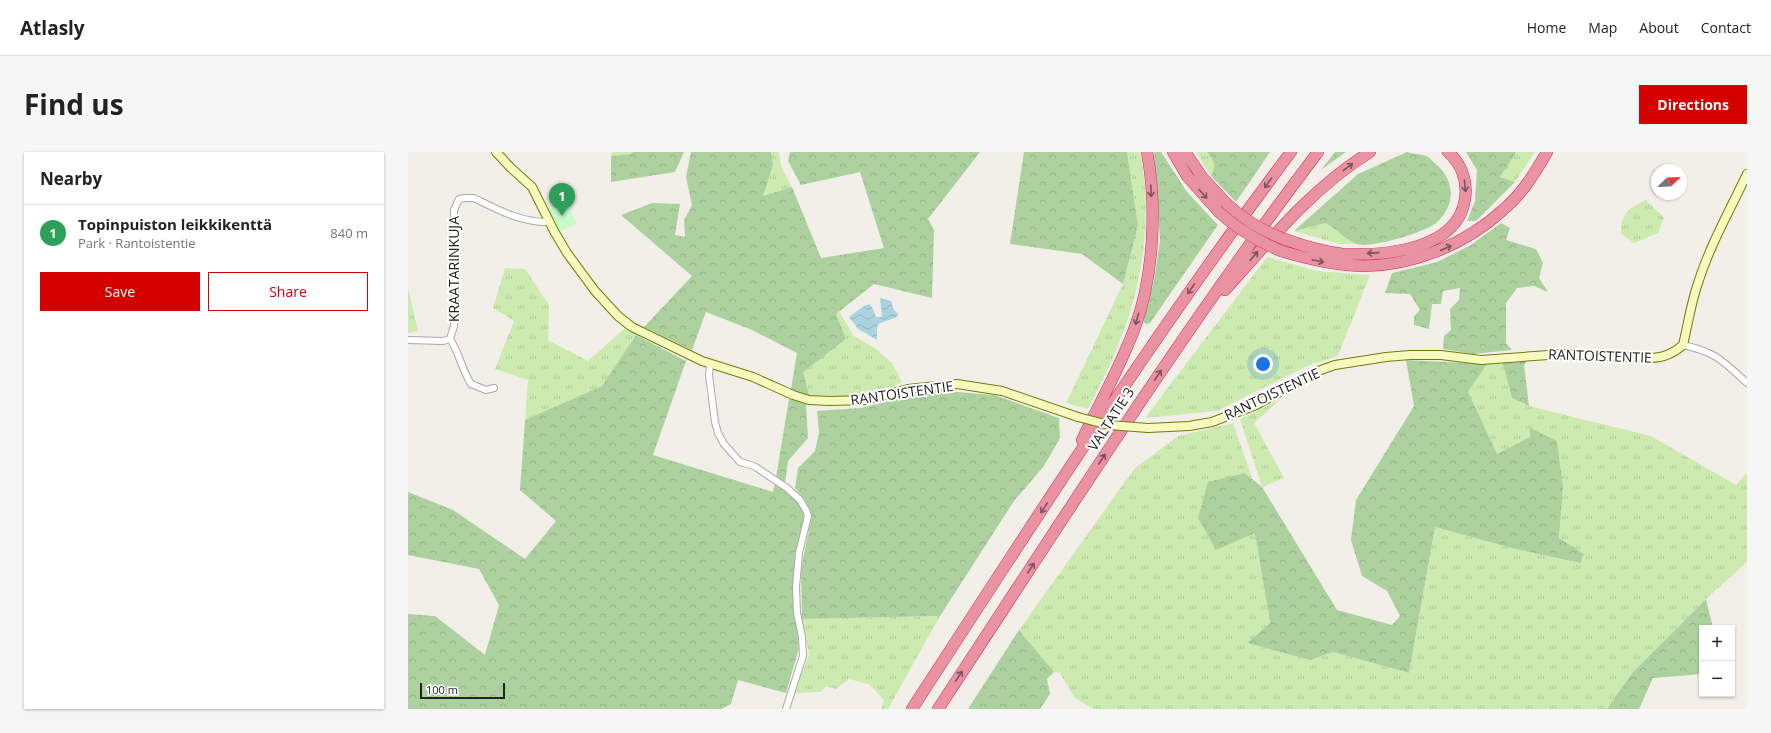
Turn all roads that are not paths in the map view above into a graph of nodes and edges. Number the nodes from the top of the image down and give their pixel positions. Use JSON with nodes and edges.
{"nodes":[{"id":1,"x":496,"y":152,"type":"edge"},
{"id":2,"x":1147,"y":152,"type":"edge"},
{"id":3,"x":1173,"y":152,"type":"edge"},
{"id":4,"x":1185,"y":152,"type":"edge"},
{"id":5,"x":1291,"y":152,"type":"edge"},
{"id":6,"x":1318,"y":152,"type":"edge"},
{"id":7,"x":1370,"y":152,"type":"edge"},
{"id":8,"x":1448,"y":152,"type":"edge"},
{"id":9,"x":1547,"y":152,"type":"edge"},
{"id":10,"x":1747,"y":174,"type":"edge"},
{"id":11,"x":550,"y":222,"type":"junction"},
{"id":12,"x":1190,"y":327,"type":"junction"},
{"id":13,"x":450,"y":339,"type":"junction"},
{"id":14,"x":408,"y":340,"type":"edge"},
{"id":15,"x":1683,"y":345,"type":"junction"},
{"id":16,"x":710,"y":364,"type":"junction"},
{"id":17,"x":1747,"y":383,"type":"edge"},
{"id":18,"x":494,"y":388,"type":"dead end"},
{"id":19,"x":1065,"y":476,"type":"junction"},
{"id":20,"x":786,"y":709,"type":"edge"},
{"id":21,"x":912,"y":709,"type":"edge"},
{"id":22,"x":938,"y":709,"type":"edge"}],
"edges":[{"from":1,"to":11,"type":"street","name":"RANTOISTENTIE"},
{"from":2,"to":19,"type":"highway","one_way":true},
{"from":3,"to":9,"type":"highway","one_way":true,"bridge":true},
{"from":8,"to":4,"type":"highway","one_way":true,"bridge":true},
{"from":5,"to":19,"type":"highway","name":"VALTATIE 3","one_way":true},
{"from":6,"to":12,"type":"highway","name":"VALTATIE 3"},
{"from":12,"to":7,"type":"highway","one_way":true},
{"from":10,"to":15,"type":"street"},
{"from":11,"to":13,"type":"street","name":"KRAATARINKUJA"},
{"from":11,"to":16,"type":"street","name":"RANTOISTENTIE"},
{"from":22,"to":12,"type":"highway","name":"VALTATIE 3","one_way":true},
{"from":13,"to":14,"type":"street","name":"KRAATARINKUJA"},
{"from":13,"to":18,"type":"street","name":"KRAATARINKUJA"},
{"from":15,"to":16,"type":"street","name":"RANTOISTENTIE","bridge":true},
{"from":15,"to":17,"type":"street"},
{"from":16,"to":20,"type":"street"},
{"from":19,"to":21,"type":"highway","name":"VALTATIE 3","one_way":true}]}
